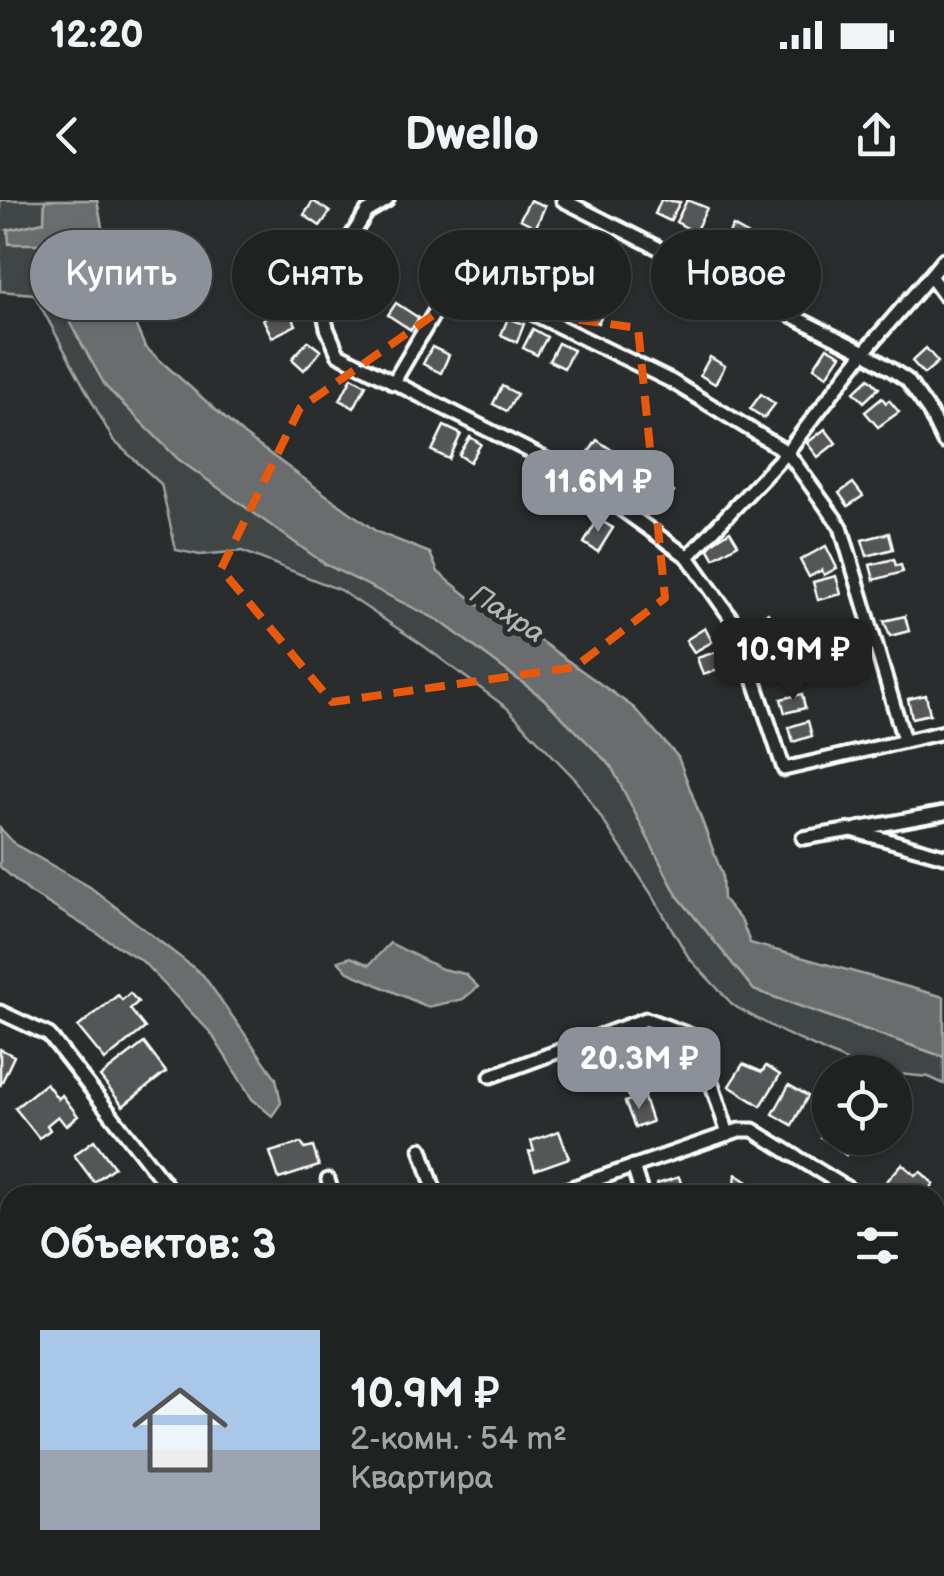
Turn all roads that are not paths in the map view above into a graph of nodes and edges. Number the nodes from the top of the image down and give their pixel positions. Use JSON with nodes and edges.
{"nodes":[{"id":1,"x":387,"y":200,"type":"edge"},
{"id":2,"x":563,"y":200,"type":"edge"},
{"id":3,"x":944,"y":259,"type":"edge"},
{"id":4,"x":930,"y":276,"type":"junction"},
{"id":5,"x":944,"y":295,"type":"edge"},
{"id":6,"x":864,"y":352,"type":"junction"},
{"id":7,"x":393,"y":382,"type":"junction"},
{"id":8,"x":944,"y":442,"type":"edge"},
{"id":9,"x":786,"y":452,"type":"junction"},
{"id":10,"x":688,"y":558,"type":"junction"},
{"id":11,"x":944,"y":732,"type":"edge"},
{"id":12,"x":904,"y":740,"type":"junction"},
{"id":13,"x":944,"y":813,"type":"edge"},
{"id":14,"x":852,"y":830,"type":"junction"},
{"id":15,"x":803,"y":838,"type":"dead end"},
{"id":16,"x":944,"y":856,"type":"edge"},
{"id":17,"x":0,"y":1012,"type":"edge"},
{"id":18,"x":491,"y":1076,"type":"dead end"},
{"id":19,"x":728,"y":1134,"type":"junction"},
{"id":20,"x":420,"y":1149,"type":"dead end"},
{"id":21,"x":633,"y":1166,"type":"junction"},
{"id":22,"x":328,"y":1180,"type":"dead end"},
{"id":23,"x":166,"y":1185,"type":"edge"},
{"id":24,"x":330,"y":1185,"type":"edge"},
{"id":25,"x":433,"y":1185,"type":"edge"},
{"id":26,"x":579,"y":1185,"type":"edge"},
{"id":27,"x":639,"y":1185,"type":"edge"},
{"id":28,"x":842,"y":1185,"type":"edge"}],
"edges":[{"from":1,"to":7,"type":"street"},
{"from":2,"to":6,"type":"street"},
{"from":3,"to":4,"type":"street"},
{"from":4,"to":5,"type":"street"},
{"from":4,"to":6,"type":"street"},
{"from":6,"to":8,"type":"street"},
{"from":6,"to":9,"type":"street"},
{"from":7,"to":9,"type":"street"},
{"from":7,"to":10,"type":"street"},
{"from":9,"to":10,"type":"street"},
{"from":9,"to":12,"type":"street"},
{"from":10,"to":12,"type":"street"},
{"from":11,"to":12,"type":"street"},
{"from":13,"to":14,"type":"street"},
{"from":14,"to":15,"type":"street"},
{"from":14,"to":16,"type":"street"},
{"from":17,"to":23,"type":"street"},
{"from":18,"to":19,"type":"street"},
{"from":19,"to":21,"type":"street"},
{"from":19,"to":28,"type":"street"},
{"from":20,"to":25,"type":"street"},
{"from":21,"to":26,"type":"street"},
{"from":21,"to":27,"type":"street"},
{"from":22,"to":24,"type":"street"}]}
